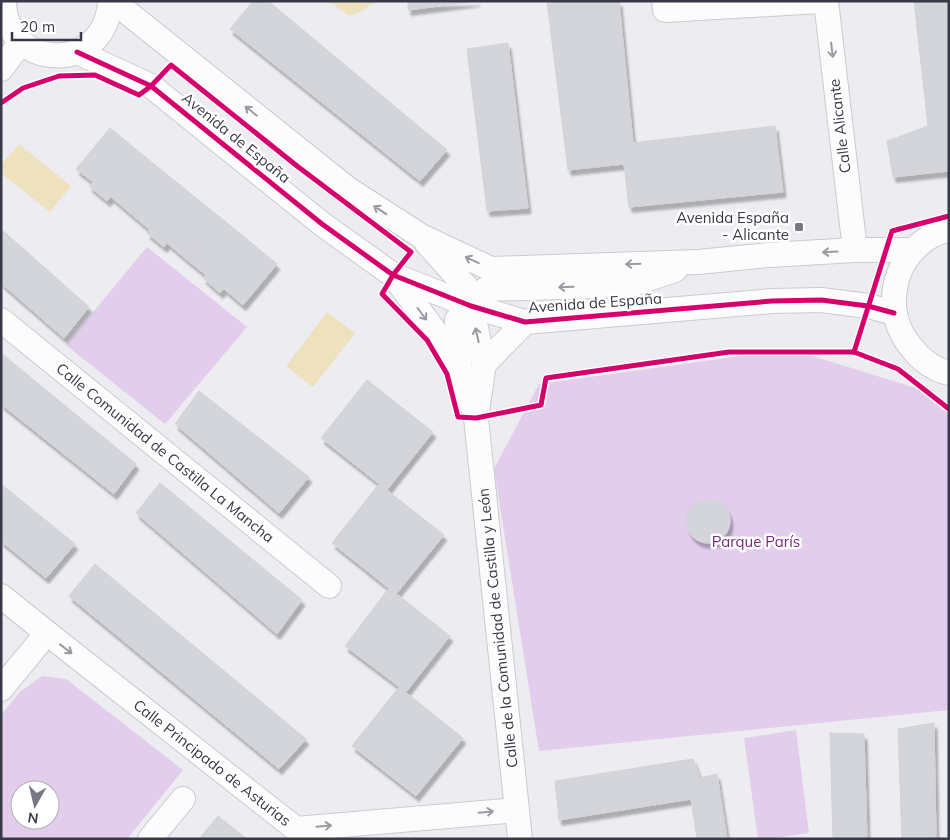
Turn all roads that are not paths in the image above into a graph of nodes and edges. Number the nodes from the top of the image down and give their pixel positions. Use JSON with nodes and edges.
{"nodes":[{"id":1,"x":4,"y":1,"type":"edge"},
{"id":2,"x":112,"y":1,"type":"edge"},
{"id":3,"x":664,"y":1,"type":"edge"},
{"id":4,"x":820,"y":1,"type":"edge"},
{"id":5,"x":826,"y":1,"type":"edge"},
{"id":6,"x":21,"y":42,"type":"junction"},
{"id":7,"x":77,"y":52,"type":"junction"},
{"id":8,"x":1,"y":69,"type":"edge"},
{"id":9,"x":949,"y":229,"type":"edge"},
{"id":10,"x":421,"y":236,"type":"junction"},
{"id":11,"x":855,"y":250,"type":"junction"},
{"id":12,"x":913,"y":250,"type":"junction"},
{"id":13,"x":698,"y":262,"type":"junction"},
{"id":14,"x":393,"y":275,"type":"junction"},
{"id":15,"x":471,"y":306,"type":"junction"},
{"id":16,"x":894,"y":312,"type":"junction"},
{"id":17,"x":1,"y":320,"type":"edge"},
{"id":18,"x":525,"y":322,"type":"junction"},
{"id":19,"x":459,"y":364,"type":"junction"},
{"id":20,"x":484,"y":364,"type":"junction"},
{"id":21,"x":949,"y":373,"type":"edge"},
{"id":22,"x":476,"y":418,"type":"junction"},
{"id":23,"x":328,"y":586,"type":"dead end"},
{"id":24,"x":1,"y":596,"type":"edge"},
{"id":25,"x":47,"y":634,"type":"junction"},
{"id":26,"x":1,"y":689,"type":"edge"},
{"id":27,"x":182,"y":800,"type":"dead end"},
{"id":28,"x":517,"y":810,"type":"junction"},
{"id":29,"x":150,"y":839,"type":"edge"},
{"id":30,"x":520,"y":839,"type":"edge"}],
"edges":[{"from":1,"to":6,"type":"street"},
{"from":2,"to":7,"type":"street"},
{"from":10,"to":2,"type":"street","name":"Avenida de España","one_way":true},
{"from":3,"to":4,"type":"street"},
{"from":5,"to":11,"type":"street","name":"Calle Alicante","one_way":true},
{"from":6,"to":7,"type":"street"},
{"from":6,"to":8,"type":"street"},
{"from":7,"to":14,"type":"street","name":"Avenida de España"},
{"from":9,"to":12,"type":"street"},
{"from":13,"to":10,"type":"street","name":"Avenida de España","one_way":true},
{"from":10,"to":15,"type":"street","name":"Avenida de España"},
{"from":11,"to":12,"type":"street","name":"Avenida de España"},
{"from":11,"to":13,"type":"street","name":"Avenida de España","one_way":true},
{"from":12,"to":16,"type":"street"},
{"from":13,"to":15,"type":"street","name":"Avenida de España","one_way":true},
{"from":14,"to":15,"type":"street","name":"Avenida de España"},
{"from":14,"to":19,"type":"street","name":"Calle de la Comunidad de Castilla y León","one_way":true},
{"from":15,"to":18,"type":"street","name":"Avenida de España"},
{"from":15,"to":19,"type":"street","name":"Calle de la Comunidad de Castilla y León"},
{"from":20,"to":15,"type":"street","name":"Calle de la Comunidad de Castilla y León","one_way":true},
{"from":16,"to":18,"type":"street","name":"Avenida de España"},
{"from":16,"to":21,"type":"street"},
{"from":17,"to":23,"type":"street","name":"Calle Comunidad de Castilla La Mancha"},
{"from":18,"to":20,"type":"street"},
{"from":19,"to":22,"type":"street","name":"Calle de la Comunidad de Castilla y León"},
{"from":20,"to":22,"type":"street","name":"Calle de la Comunidad de Castilla y León"},
{"from":22,"to":28,"type":"street","name":"Calle de la Comunidad de Castilla y León"},
{"from":24,"to":25,"type":"street","name":"Calle Principado de Asturias"},
{"from":25,"to":26,"type":"street"},
{"from":25,"to":28,"type":"street","name":"Calle Principado de Asturias","one_way":true},
{"from":27,"to":29,"type":"street"},
{"from":28,"to":30,"type":"street","name":"Calle de la Comunidad de Castilla y León"}]}
